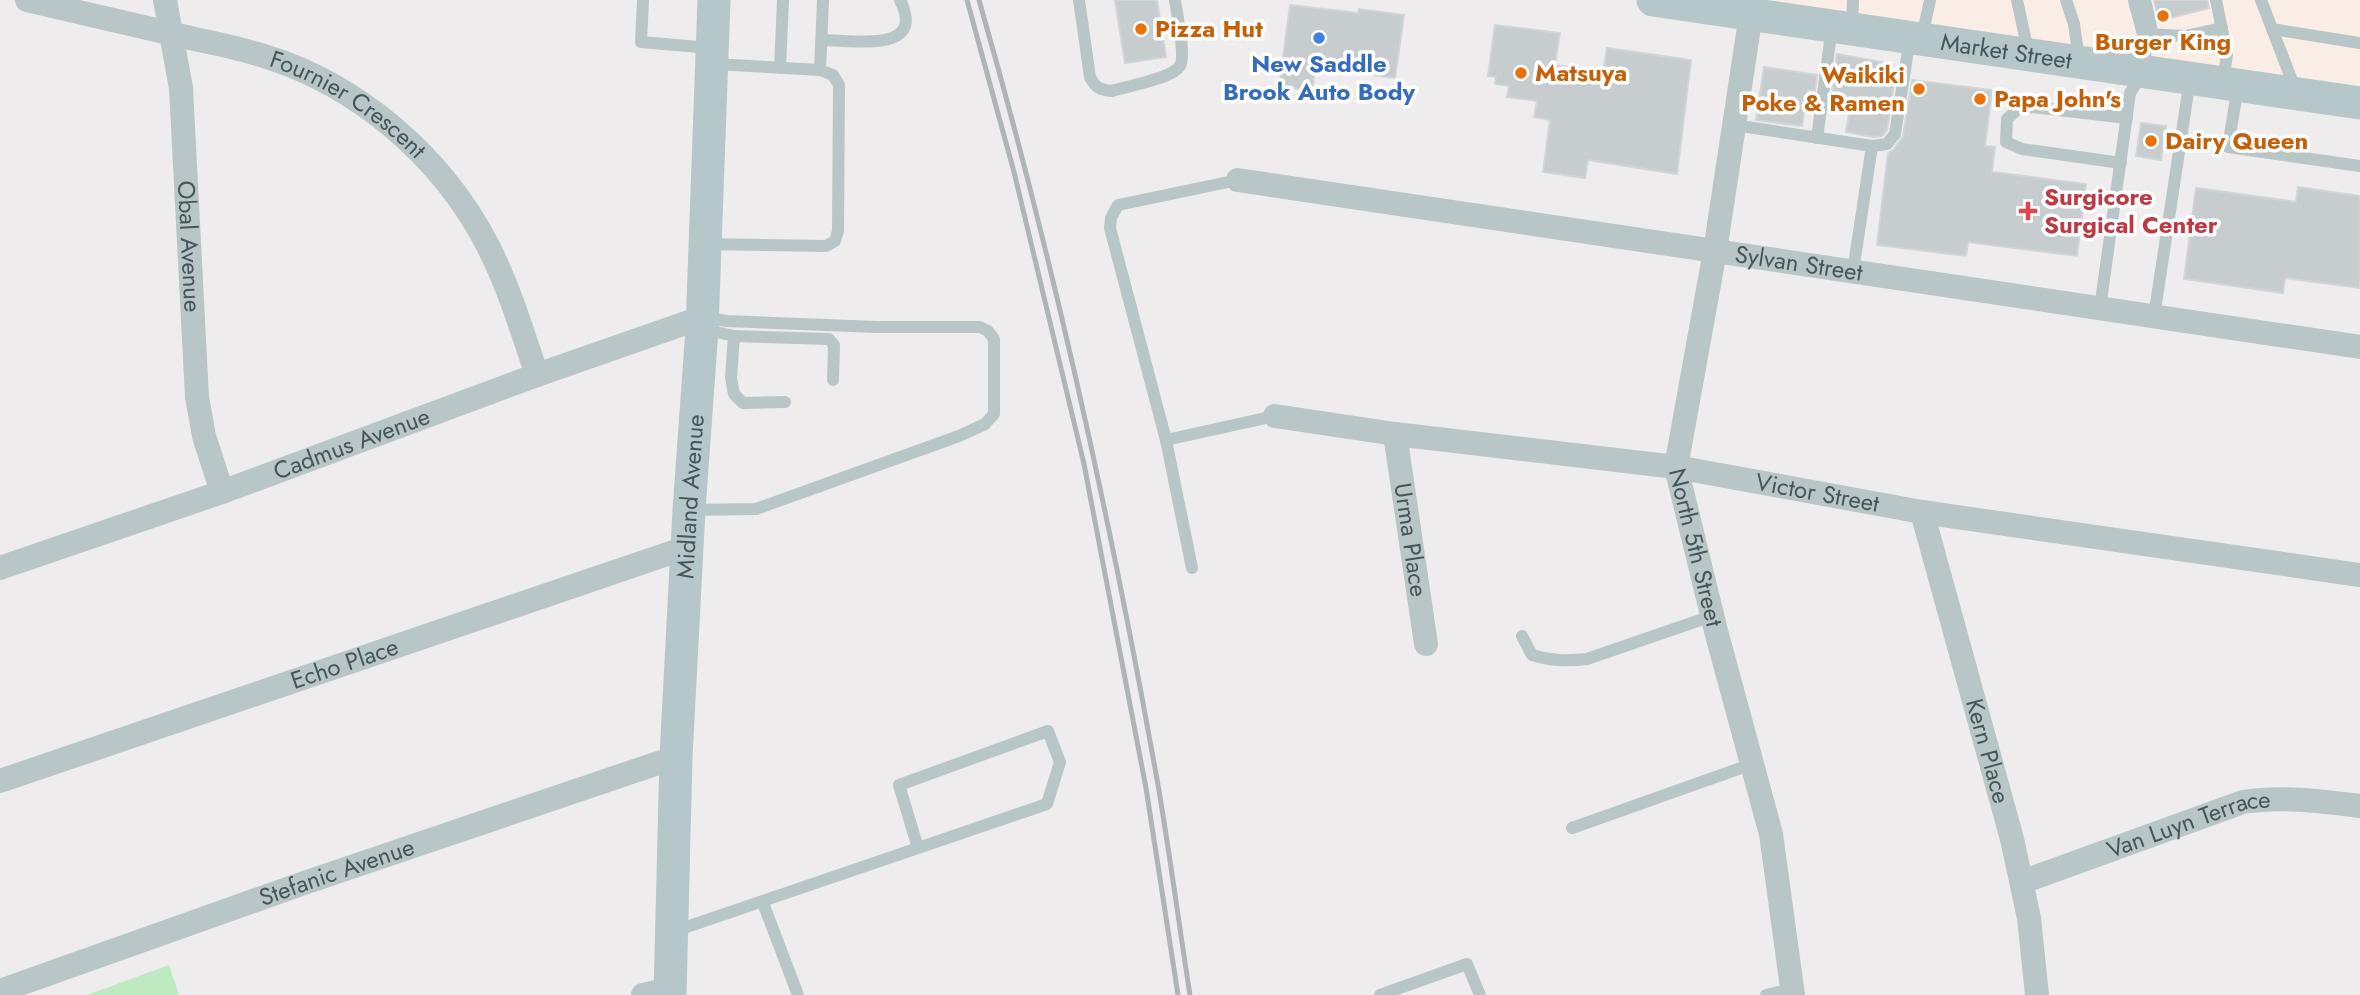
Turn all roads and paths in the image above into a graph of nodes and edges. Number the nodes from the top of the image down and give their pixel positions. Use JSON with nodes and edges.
{"nodes":[{"id":1,"x":27,"y":0,"type":"edge"},
{"id":2,"x":165,"y":0,"type":"edge"},
{"id":3,"x":643,"y":0,"type":"edge"},
{"id":4,"x":714,"y":0,"type":"edge"},
{"id":5,"x":783,"y":0,"type":"edge"},
{"id":6,"x":824,"y":0,"type":"edge"},
{"id":7,"x":900,"y":0,"type":"edge"},
{"id":8,"x":1079,"y":0,"type":"edge"},
{"id":9,"x":1175,"y":0,"type":"edge"},
{"id":10,"x":1653,"y":0,"type":"edge"},
{"id":11,"x":1930,"y":0,"type":"edge"},
{"id":12,"x":2017,"y":0,"type":"edge"},
{"id":13,"x":2066,"y":0,"type":"edge"},
{"id":14,"x":2134,"y":0,"type":"edge"},
{"id":15,"x":2145,"y":0,"type":"edge"},
{"id":16,"x":2216,"y":0,"type":"edge"},
{"id":17,"x":2262,"y":0,"type":"edge"},
{"id":18,"x":1751,"y":7,"type":"edge"},
{"id":19,"x":1846,"y":19,"type":"edge"},
{"id":20,"x":2222,"y":28,"type":"junction"},
{"id":21,"x":2272,"y":29,"type":"junction"},
{"id":22,"x":173,"y":34,"type":"junction"},
{"id":23,"x":2149,"y":34,"type":"junction"},
{"id":24,"x":1916,"y":38,"type":"junction"},
{"id":25,"x":822,"y":40,"type":"junction"},
{"id":26,"x":2360,"y":43,"type":"edge"},
{"id":27,"x":2029,"y":55,"type":"junction"},
{"id":28,"x":712,"y":56,"type":"junction"},
{"id":29,"x":2080,"y":62,"type":"junction"},
{"id":30,"x":780,"y":68,"type":"junction"},
{"id":31,"x":820,"y":70,"type":"junction"},
{"id":32,"x":2143,"y":72,"type":"junction"},
{"id":33,"x":2190,"y":78,"type":"junction"},
{"id":34,"x":2231,"y":84,"type":"junction"},
{"id":35,"x":2298,"y":94,"type":"junction"},
{"id":36,"x":2360,"y":103,"type":"edge"},
{"id":37,"x":2127,"y":118,"type":"junction"},
{"id":38,"x":1734,"y":125,"type":"junction"},
{"id":39,"x":1817,"y":138,"type":"junction"},
{"id":40,"x":1872,"y":146,"type":"junction"},
{"id":41,"x":2121,"y":163,"type":"junction"},
{"id":42,"x":2360,"y":166,"type":"edge"},
{"id":43,"x":1238,"y":180,"type":"joint"},
{"id":44,"x":705,"y":244,"type":"junction"},
{"id":45,"x":1715,"y":251,"type":"junction"},
{"id":46,"x":1853,"y":271,"type":"junction"},
{"id":47,"x":2100,"y":309,"type":"junction"},
{"id":48,"x":2154,"y":317,"type":"junction"},
{"id":49,"x":702,"y":323,"type":"junction"},
{"id":50,"x":734,"y":336,"type":"junction"},
{"id":51,"x":2360,"y":347,"type":"edge"},
{"id":52,"x":537,"y":374,"type":"junction"},
{"id":53,"x":834,"y":380,"type":"dead end"},
{"id":54,"x":785,"y":402,"type":"dead end"},
{"id":55,"x":1275,"y":416,"type":"joint"},
{"id":56,"x":1395,"y":434,"type":"junction"},
{"id":57,"x":1166,"y":440,"type":"junction"},
{"id":58,"x":1676,"y":467,"type":"junction"},
{"id":59,"x":222,"y":492,"type":"junction"},
{"id":60,"x":689,"y":510,"type":"junction"},
{"id":61,"x":1922,"y":512,"type":"junction"},
{"id":62,"x":688,"y":547,"type":"junction"},
{"id":63,"x":0,"y":568,"type":"edge"},
{"id":64,"x":1192,"y":568,"type":"dead end"},
{"id":65,"x":2360,"y":575,"type":"edge"},
{"id":66,"x":1712,"y":616,"type":"junction"},
{"id":67,"x":1522,"y":636,"type":"dead end"},
{"id":68,"x":1426,"y":644,"type":"dead end"},
{"id":69,"x":676,"y":757,"type":"junction"},
{"id":70,"x":1752,"y":764,"type":"junction"},
{"id":71,"x":0,"y":781,"type":"edge"},
{"id":72,"x":2360,"y":806,"type":"edge"},
{"id":73,"x":1572,"y":828,"type":"dead end"},
{"id":74,"x":918,"y":848,"type":"junction"},
{"id":75,"x":2022,"y":882,"type":"junction"},
{"id":76,"x":763,"y":903,"type":"junction"},
{"id":77,"x":672,"y":932,"type":"junction"},
{"id":78,"x":0,"y":991,"type":"edge"},
{"id":79,"x":795,"y":992,"type":"edge"},
{"id":80,"x":1792,"y":992,"type":"edge"},
{"id":81,"x":661,"y":993,"type":"edge"},
{"id":82,"x":1380,"y":995,"type":"edge"},
{"id":83,"x":1480,"y":995,"type":"edge"},
{"id":84,"x":1766,"y":995,"type":"edge"},
{"id":85,"x":2037,"y":995,"type":"edge"}],
"edges":[{"from":1,"to":22,"type":"street","name":"Fournier Crescent"},
{"from":2,"to":22,"type":"street","name":"Obal Avenue"},
{"from":3,"to":28,"type":"lane"},
{"from":4,"to":28,"type":"street","name":"Midland Avenue"},
{"from":5,"to":30,"type":"lane"},
{"from":6,"to":25,"type":"lane"},
{"from":7,"to":25,"type":"lane"},
{"from":8,"to":9,"type":"lane"},
{"from":10,"to":18,"type":"street","name":"Market Street"},
{"from":11,"to":24,"type":"lane"},
{"from":12,"to":27,"type":"lane"},
{"from":13,"to":29,"type":"lane"},
{"from":14,"to":23,"type":"lane"},
{"from":15,"to":23,"type":"lane"},
{"from":16,"to":20,"type":"lane"},
{"from":17,"to":21,"type":"lane"},
{"from":18,"to":19,"type":"street","name":"Market Street"},
{"from":18,"to":38,"type":"street","name":"North 5th Street"},
{"from":19,"to":24,"type":"street","name":"Market Street"},
{"from":19,"to":39,"type":"lane"},
{"from":20,"to":23,"type":"lane"},
{"from":20,"to":34,"type":"lane"},
{"from":21,"to":26,"type":"lane"},
{"from":21,"to":35,"type":"lane"},
{"from":22,"to":52,"type":"street","name":"Fournier Crescent"},
{"from":22,"to":59,"type":"street","name":"Obal Avenue"},
{"from":23,"to":32,"type":"lane"},
{"from":24,"to":27,"type":"street","name":"Market Street"},
{"from":24,"to":40,"type":"lane"},
{"from":25,"to":31,"type":"lane"},
{"from":27,"to":29,"type":"street","name":"Market Street"},
{"from":28,"to":30,"type":"lane"},
{"from":28,"to":44,"type":"street","name":"Midland Avenue"},
{"from":29,"to":32,"type":"street","name":"Market Street"},
{"from":30,"to":31,"type":"lane"},
{"from":31,"to":44,"type":"lane"},
{"from":32,"to":33,"type":"street","name":"Market Street"},
{"from":32,"to":37,"type":"lane"},
{"from":33,"to":34,"type":"street","name":"Market Street"},
{"from":33,"to":48,"type":"lane"},
{"from":34,"to":35,"type":"street","name":"Market Street"},
{"from":34,"to":42,"type":"lane"},
{"from":35,"to":36,"type":"street","name":"Market Street"},
{"from":37,"to":41,"type":"lane"},
{"from":37,"to":41,"type":"lane"},
{"from":38,"to":39,"type":"lane"},
{"from":38,"to":45,"type":"street","name":"North 5th Street"},
{"from":39,"to":40,"type":"lane"},
{"from":40,"to":46,"type":"lane"},
{"from":41,"to":47,"type":"lane"},
{"from":43,"to":45,"type":"street","name":"Sylvan Street"},
{"from":43,"to":57,"type":"lane"},
{"from":44,"to":49,"type":"street","name":"Midland Avenue"},
{"from":45,"to":46,"type":"street","name":"Sylvan Street"},
{"from":45,"to":58,"type":"street","name":"North 5th Street"},
{"from":46,"to":47,"type":"street","name":"Sylvan Street"},
{"from":47,"to":48,"type":"street","name":"Sylvan Street"},
{"from":48,"to":51,"type":"street","name":"Sylvan Street"},
{"from":49,"to":50,"type":"lane"},
{"from":49,"to":52,"type":"street","name":"Cadmus Avenue"},
{"from":49,"to":60,"type":"street","name":"Midland Avenue"},
{"from":49,"to":60,"type":"lane"},
{"from":50,"to":53,"type":"lane"},
{"from":50,"to":54,"type":"lane"},
{"from":52,"to":59,"type":"street","name":"Cadmus Avenue"},
{"from":55,"to":56,"type":"street","name":"Victor Street"},
{"from":55,"to":57,"type":"lane"},
{"from":56,"to":58,"type":"street","name":"Victor Street"},
{"from":56,"to":68,"type":"street","name":"Urma Place"},
{"from":57,"to":64,"type":"lane"},
{"from":58,"to":61,"type":"street","name":"Victor Street"},
{"from":58,"to":66,"type":"street","name":"North 5th Street"},
{"from":59,"to":63,"type":"street","name":"Cadmus Avenue"},
{"from":60,"to":62,"type":"street","name":"Midland Avenue"},
{"from":61,"to":65,"type":"street","name":"Victor Street"},
{"from":61,"to":75,"type":"street","name":"Kern Place"},
{"from":62,"to":69,"type":"street","name":"Midland Avenue"},
{"from":62,"to":71,"type":"street","name":"Echo Place"},
{"from":66,"to":67,"type":"lane"},
{"from":66,"to":70,"type":"street","name":"North 5th Street"},
{"from":69,"to":77,"type":"street","name":"Midland Avenue"},
{"from":69,"to":78,"type":"street","name":"Stefanic Avenue"},
{"from":70,"to":73,"type":"lane"},
{"from":70,"to":80,"type":"street","name":"North 5th Street"},
{"from":72,"to":75,"type":"street","name":"Van Luyn Terrace"},
{"from":74,"to":74,"type":"lane"},
{"from":74,"to":76,"type":"lane"},
{"from":75,"to":85,"type":"street","name":"Kern Place"},
{"from":76,"to":77,"type":"lane"},
{"from":76,"to":79,"type":"lane"},
{"from":77,"to":81,"type":"street","name":"Midland Avenue"},
{"from":80,"to":84,"type":"lane"},
{"from":82,"to":83,"type":"lane"}]}
